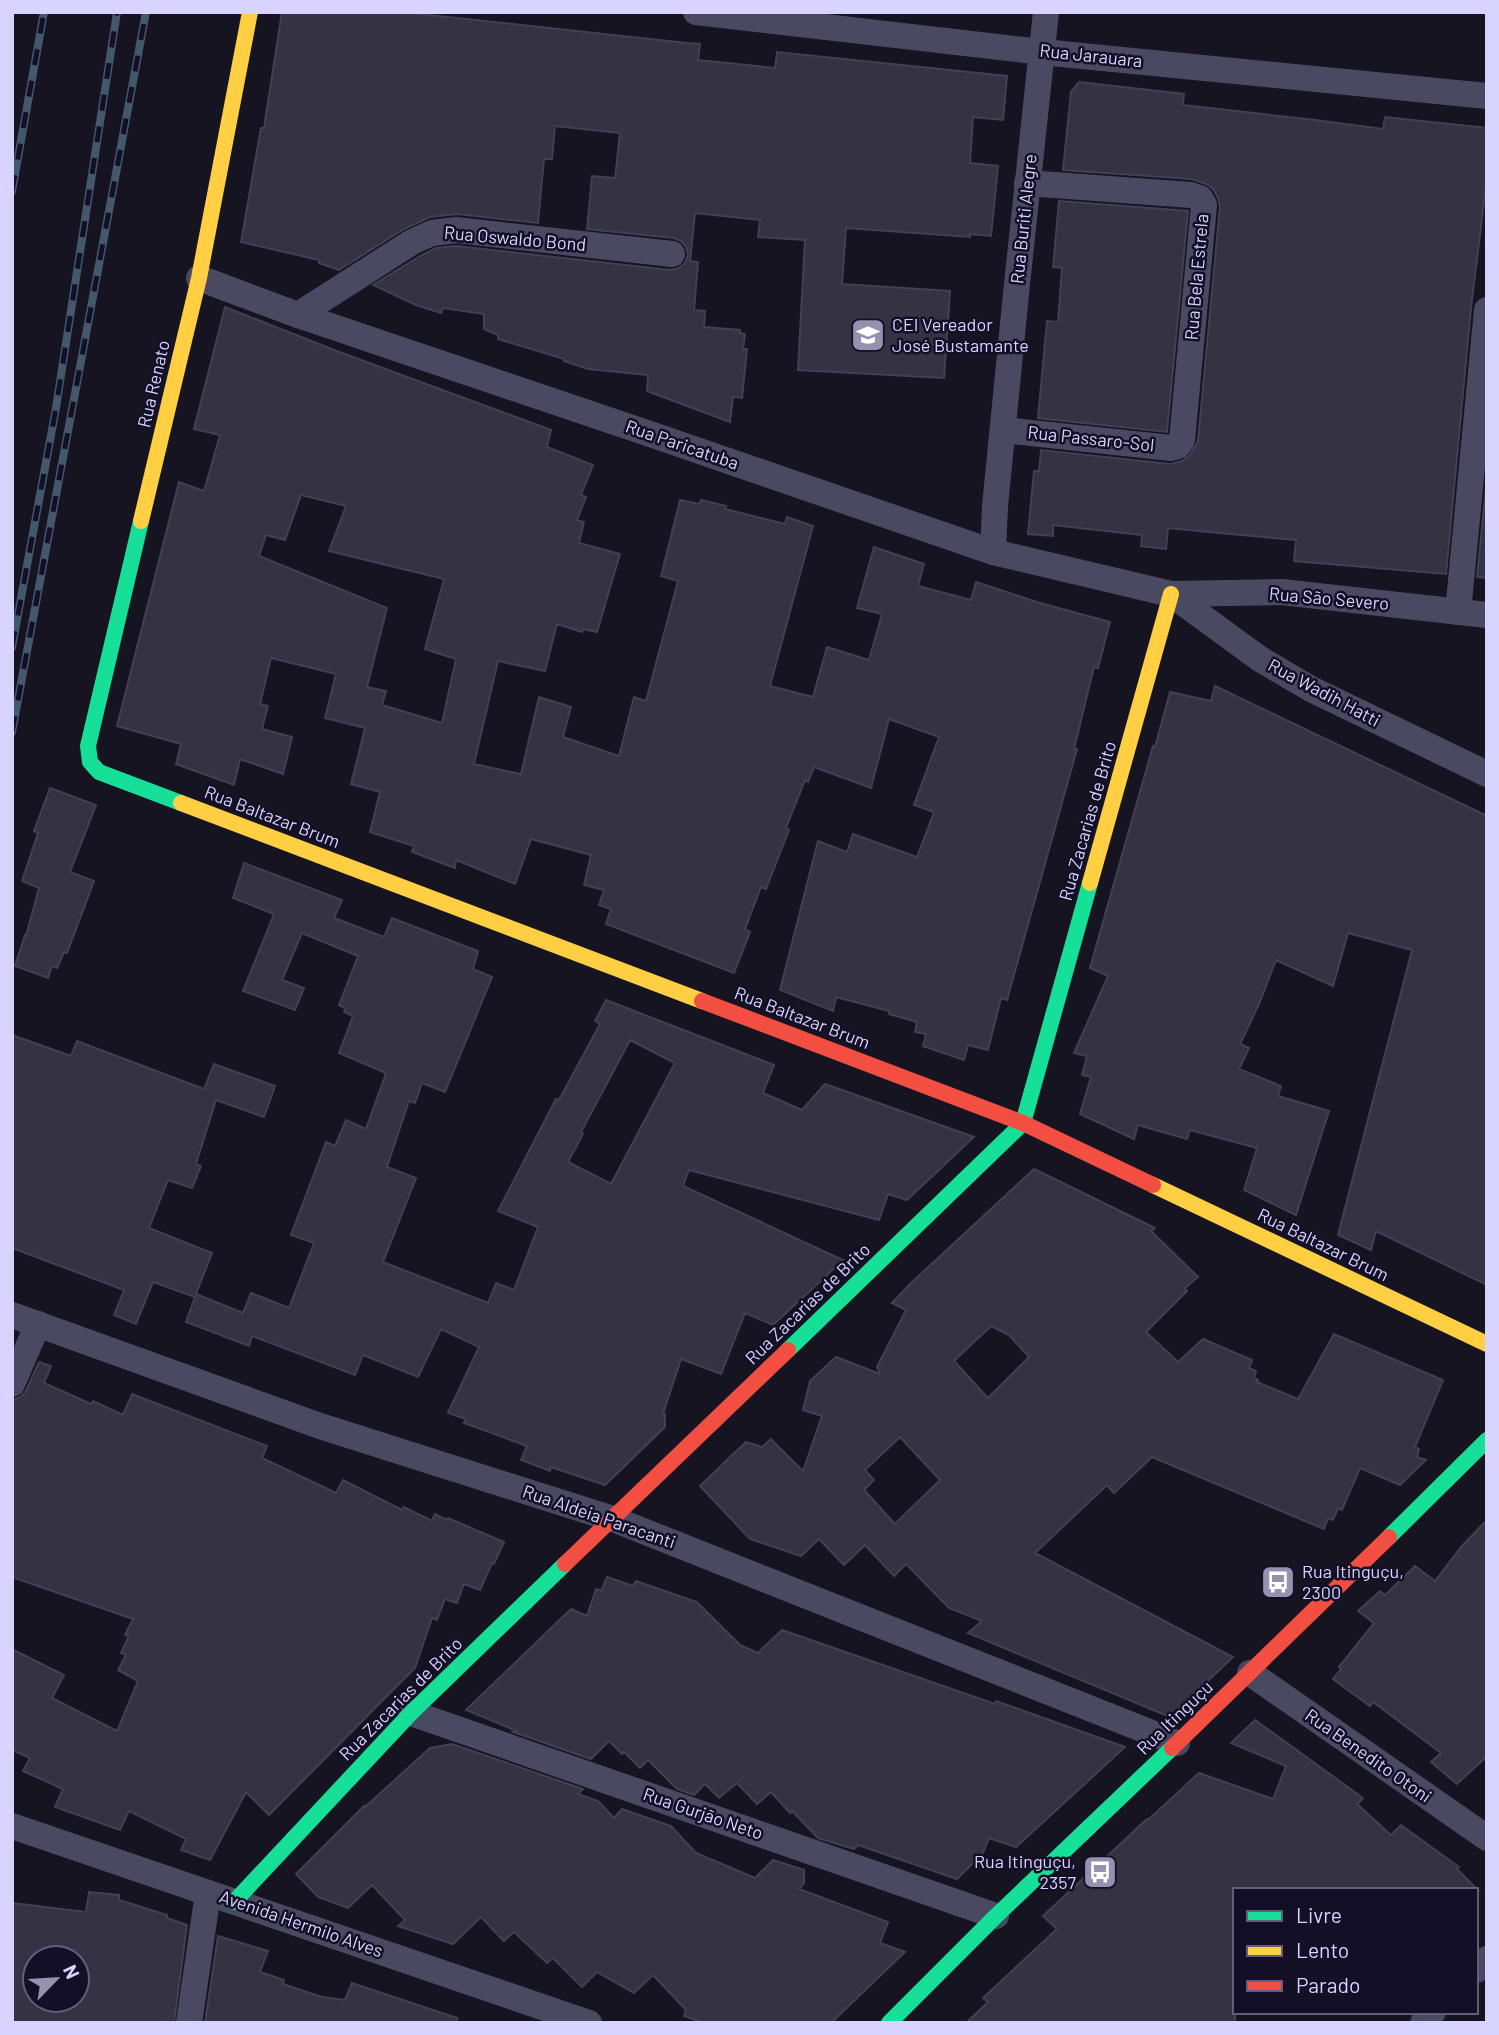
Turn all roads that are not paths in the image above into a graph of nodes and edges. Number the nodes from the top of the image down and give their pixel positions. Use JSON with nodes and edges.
{"nodes":[{"id":1,"x":250,"y":12,"type":"edge"},
{"id":2,"x":695,"y":12,"type":"edge"},
{"id":3,"x":1046,"y":12,"type":"edge"},
{"id":4,"x":1042,"y":52,"type":"junction"},
{"id":5,"x":1487,"y":96,"type":"edge"},
{"id":6,"x":1027,"y":183,"type":"junction"},
{"id":7,"x":672,"y":254,"type":"dead end"},
{"id":8,"x":199,"y":278,"type":"junction"},
{"id":9,"x":1487,"y":310,"type":"edge"},
{"id":10,"x":298,"y":315,"type":"junction"},
{"id":11,"x":1003,"y":430,"type":"junction"},
{"id":12,"x":1178,"y":446,"type":"joint"},
{"id":13,"x":993,"y":552,"type":"junction"},
{"id":14,"x":1171,"y":594,"type":"junction"},
{"id":15,"x":1458,"y":612,"type":"junction"},
{"id":16,"x":1487,"y":615,"type":"edge"},
{"id":17,"x":90,"y":762,"type":"joint"},
{"id":18,"x":1487,"y":774,"type":"edge"},
{"id":19,"x":1023,"y":1123,"type":"junction"},
{"id":20,"x":12,"y":1315,"type":"edge"},
{"id":21,"x":38,"y":1324,"type":"junction"},
{"id":22,"x":1487,"y":1344,"type":"edge"},
{"id":23,"x":12,"y":1384,"type":"edge"},
{"id":24,"x":1487,"y":1440,"type":"edge"},
{"id":25,"x":613,"y":1519,"type":"junction"},
{"id":26,"x":1250,"y":1673,"type":"junction"},
{"id":27,"x":411,"y":1713,"type":"junction"},
{"id":28,"x":1177,"y":1743,"type":"junction"},
{"id":29,"x":12,"y":1826,"type":"edge"},
{"id":30,"x":1487,"y":1838,"type":"edge"},
{"id":31,"x":208,"y":1893,"type":"junction"},
{"id":32,"x":234,"y":1902,"type":"junction"},
{"id":33,"x":996,"y":1916,"type":"junction"},
{"id":34,"x":189,"y":2023,"type":"edge"},
{"id":35,"x":589,"y":2023,"type":"edge"},
{"id":36,"x":889,"y":2023,"type":"edge"}],
"edges":[{"from":1,"to":8,"type":"street","name":"Rua Renato"},
{"from":2,"to":4,"type":"street","name":"Rua Jarauara"},
{"from":3,"to":4,"type":"street","name":"Rua Buriti Alegre"},
{"from":4,"to":5,"type":"street","name":"Rua Jarauara"},
{"from":4,"to":6,"type":"street","name":"Rua Buriti Alegre"},
{"from":6,"to":11,"type":"street","name":"Rua Buriti Alegre"},
{"from":6,"to":12,"type":"street","name":"Rua Bela Estrela"},
{"from":7,"to":10,"type":"street","name":"Rua Oswaldo Bond"},
{"from":8,"to":10,"type":"street","name":"Rua Paricatuba"},
{"from":8,"to":17,"type":"street","name":"Rua Renato"},
{"from":9,"to":15,"type":"street"},
{"from":10,"to":13,"type":"street","name":"Rua Paricatuba"},
{"from":11,"to":12,"type":"street","name":"Rua Passaro-Sol"},
{"from":11,"to":13,"type":"street","name":"Rua Buriti Alegre"},
{"from":13,"to":14,"type":"street","name":"Rua Paricatuba"},
{"from":14,"to":15,"type":"street","name":"Rua São Severo"},
{"from":14,"to":18,"type":"street","name":"Rua Wadih Hatti"},
{"from":14,"to":19,"type":"street","name":"Rua Zacarias de Brito"},
{"from":15,"to":16,"type":"street","name":"Rua São Severo"},
{"from":17,"to":19,"type":"street","name":"Rua Baltazar Brum"},
{"from":19,"to":22,"type":"street","name":"Rua Baltazar Brum"},
{"from":19,"to":25,"type":"street","name":"Rua Zacarias de Brito"},
{"from":20,"to":21,"type":"street","name":"Rua Aldeia Paracanti"},
{"from":21,"to":23,"type":"street"},
{"from":21,"to":25,"type":"street","name":"Rua Aldeia Paracanti"},
{"from":24,"to":26,"type":"street","name":"Rua Itinguçu"},
{"from":25,"to":27,"type":"street","name":"Rua Zacarias de Brito"},
{"from":25,"to":28,"type":"street","name":"Rua Aldeia Paracanti"},
{"from":26,"to":28,"type":"street","name":"Rua Itinguçu"},
{"from":26,"to":30,"type":"street","name":"Rua Benedito Otoni"},
{"from":27,"to":32,"type":"street","name":"Rua Zacarias de Brito"},
{"from":27,"to":33,"type":"street","name":"Rua Gurjão Neto"},
{"from":28,"to":33,"type":"street","name":"Rua Itinguçu"},
{"from":29,"to":31,"type":"street","name":"Avenida Hermilo Alves"},
{"from":31,"to":32,"type":"street","name":"Avenida Hermilo Alves"},
{"from":31,"to":34,"type":"street"},
{"from":32,"to":35,"type":"street","name":"Avenida Hermilo Alves"},
{"from":33,"to":36,"type":"street","name":"Rua Itinguçu"}]}
